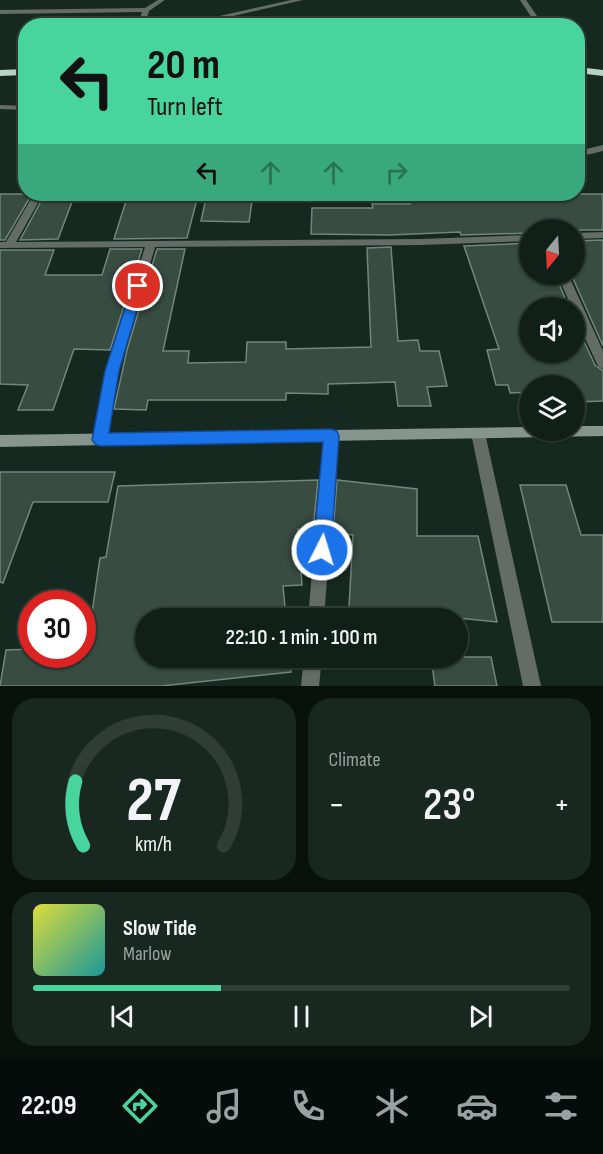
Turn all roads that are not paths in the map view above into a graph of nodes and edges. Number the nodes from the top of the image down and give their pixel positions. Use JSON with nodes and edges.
{"nodes":[{"id":1,"x":162,"y":0,"type":"edge"},
{"id":2,"x":300,"y":0,"type":"edge"},
{"id":3,"x":523,"y":0,"type":"edge"},
{"id":4,"x":146,"y":10,"type":"junction"},
{"id":5,"x":0,"y":12,"type":"edge"},
{"id":6,"x":144,"y":18,"type":"edge"},
{"id":7,"x":216,"y":18,"type":"edge"},
{"id":8,"x":535,"y":18,"type":"edge"},
{"id":9,"x":585,"y":71,"type":"edge"},
{"id":10,"x":18,"y":72,"type":"edge"},
{"id":11,"x":0,"y":73,"type":"edge"},
{"id":12,"x":603,"y":73,"type":"edge"},
{"id":13,"x":0,"y":107,"type":"edge"},
{"id":14,"x":18,"y":108,"type":"edge"},
{"id":15,"x":603,"y":148,"type":"edge"},
{"id":16,"x":585,"y":152,"type":"edge"},
{"id":17,"x":33,"y":201,"type":"edge"},
{"id":18,"x":603,"y":235,"type":"edge"},
{"id":19,"x":585,"y":236,"type":"edge"},
{"id":20,"x":519,"y":238,"type":"edge"},
{"id":21,"x":4,"y":244,"type":"edge"},
{"id":22,"x":151,"y":244,"type":"junction"},
{"id":23,"x":567,"y":285,"type":"edge"},
{"id":24,"x":603,"y":364,"type":"edge"},
{"id":25,"x":603,"y":431,"type":"edge"},
{"id":26,"x":478,"y":433,"type":"junction"},
{"id":27,"x":331,"y":436,"type":"junction"},
{"id":28,"x":100,"y":440,"type":"junction"},
{"id":29,"x":0,"y":441,"type":"edge"},
{"id":30,"x":317,"y":608,"type":"edge"},
{"id":31,"x":312,"y":668,"type":"edge"},
{"id":32,"x":310,"y":686,"type":"edge"},
{"id":33,"x":532,"y":686,"type":"edge"}],
"edges":[{"from":1,"to":4,"type":"street"},
{"from":2,"to":7,"type":"street"},
{"from":3,"to":8,"type":"street"},
{"from":4,"to":5,"type":"street"},
{"from":4,"to":6,"type":"street"},
{"from":9,"to":12,"type":"highway"},
{"from":10,"to":11,"type":"highway"},
{"from":13,"to":14,"type":"street"},
{"from":15,"to":16,"type":"street"},
{"from":17,"to":21,"type":"street"},
{"from":18,"to":19,"type":"street"},
{"from":20,"to":22,"type":"street"},
{"from":21,"to":22,"type":"street"},
{"from":22,"to":28,"type":"street"},
{"from":23,"to":24,"type":"street"},
{"from":25,"to":26,"type":"street"},
{"from":26,"to":27,"type":"street"},
{"from":26,"to":33,"type":"street"},
{"from":27,"to":28,"type":"street"},
{"from":27,"to":30,"type":"street"},
{"from":28,"to":29,"type":"street"},
{"from":31,"to":32,"type":"street"}]}
